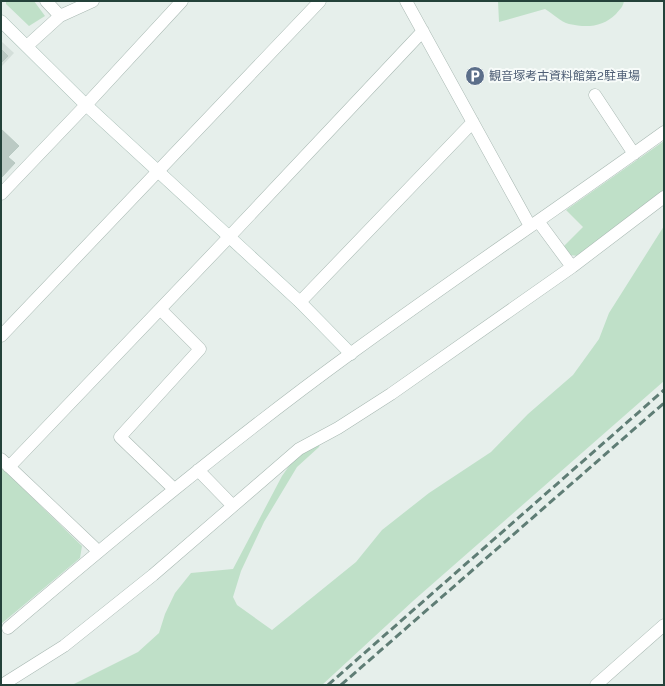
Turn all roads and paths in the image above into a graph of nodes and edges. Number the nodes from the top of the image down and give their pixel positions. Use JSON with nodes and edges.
{"nodes":[{"id":1,"x":46,"y":1,"type":"edge"},
{"id":2,"x":93,"y":1,"type":"edge"},
{"id":3,"x":182,"y":1,"type":"edge"},
{"id":4,"x":320,"y":1,"type":"edge"},
{"id":5,"x":406,"y":1,"type":"edge"},
{"id":6,"x":60,"y":16,"type":"junction"},
{"id":7,"x":1,"y":21,"type":"edge"},
{"id":8,"x":423,"y":31,"type":"junction"},
{"id":9,"x":27,"y":46,"type":"junction"},
{"id":10,"x":595,"y":95,"type":"dead end"},
{"id":11,"x":86,"y":105,"type":"junction"},
{"id":12,"x":473,"y":122,"type":"junction"},
{"id":13,"x":664,"y":132,"type":"edge"},
{"id":14,"x":634,"y":154,"type":"junction"},
{"id":15,"x":158,"y":170,"type":"junction"},
{"id":16,"x":1,"y":194,"type":"edge"},
{"id":17,"x":664,"y":197,"type":"edge"},
{"id":18,"x":534,"y":224,"type":"junction"},
{"id":19,"x":230,"y":236,"type":"junction"},
{"id":20,"x":572,"y":267,"type":"junction"},
{"id":21,"x":300,"y":302,"type":"junction"},
{"id":22,"x":160,"y":309,"type":"junction"},
{"id":23,"x":1,"y":336,"type":"edge"},
{"id":24,"x":350,"y":354,"type":"junction"},
{"id":25,"x":5,"y":463,"type":"edge"},
{"id":26,"x":198,"y":470,"type":"junction"},
{"id":27,"x":174,"y":489,"type":"junction"},
{"id":28,"x":233,"y":506,"type":"junction"},
{"id":29,"x":98,"y":551,"type":"junction"},
{"id":30,"x":664,"y":625,"type":"edge"},
{"id":31,"x":8,"y":628,"type":"dead end"},
{"id":32,"x":2,"y":685,"type":"edge"},
{"id":33,"x":596,"y":685,"type":"edge"}],
"edges":[{"from":1,"to":6,"type":"street"},
{"from":2,"to":6,"type":"street"},
{"from":3,"to":11,"type":"street"},
{"from":4,"to":15,"type":"street"},
{"from":5,"to":8,"type":"street"},
{"from":6,"to":9,"type":"street"},
{"from":7,"to":9,"type":"street"},
{"from":8,"to":12,"type":"street"},
{"from":8,"to":19,"type":"street"},
{"from":9,"to":11,"type":"street"},
{"from":10,"to":14,"type":"street"},
{"from":11,"to":15,"type":"street"},
{"from":11,"to":16,"type":"street"},
{"from":12,"to":18,"type":"street"},
{"from":12,"to":21,"type":"street"},
{"from":13,"to":14,"type":"street"},
{"from":14,"to":18,"type":"street"},
{"from":15,"to":19,"type":"street"},
{"from":15,"to":23,"type":"street"},
{"from":17,"to":20,"type":"street"},
{"from":18,"to":20,"type":"street"},
{"from":18,"to":24,"type":"street"},
{"from":19,"to":21,"type":"street"},
{"from":19,"to":22,"type":"street"},
{"from":20,"to":28,"type":"street"},
{"from":21,"to":24,"type":"street"},
{"from":22,"to":25,"type":"street"},
{"from":22,"to":27,"type":"street"},
{"from":24,"to":26,"type":"street"},
{"from":25,"to":29,"type":"street"},
{"from":26,"to":27,"type":"street"},
{"from":26,"to":28,"type":"street"},
{"from":27,"to":29,"type":"street"},
{"from":28,"to":32,"type":"street"},
{"from":29,"to":31,"type":"street"},
{"from":30,"to":33,"type":"street"}]}
